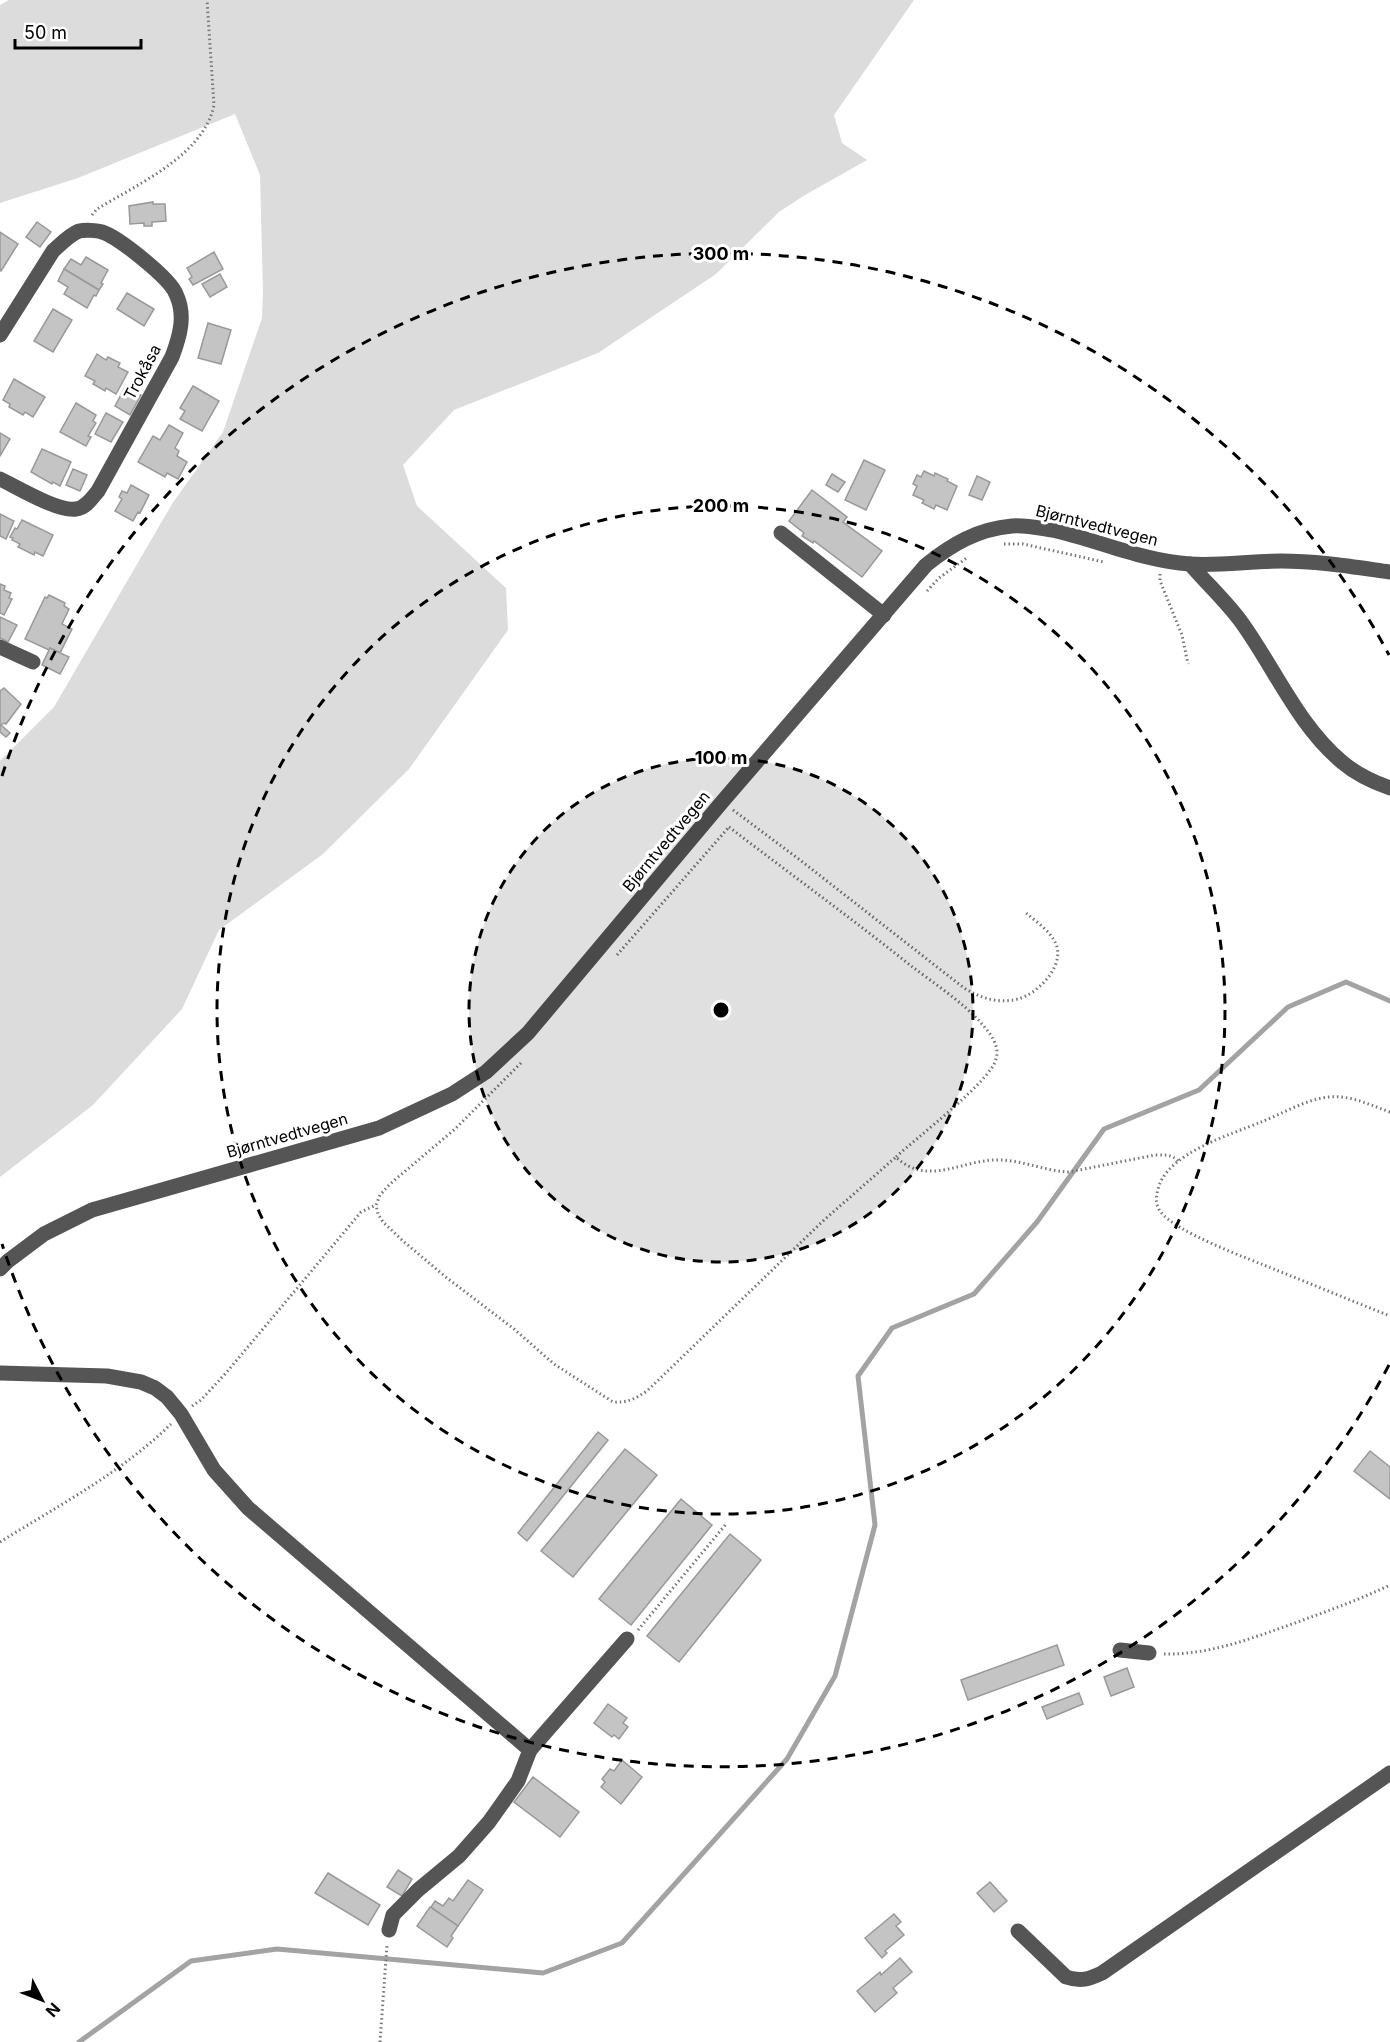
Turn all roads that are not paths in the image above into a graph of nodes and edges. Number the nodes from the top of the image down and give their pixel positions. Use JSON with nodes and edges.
{"nodes":[{"id":1,"x":0,"y":335,"type":"edge"},
{"id":2,"x":0,"y":479,"type":"edge"},
{"id":3,"x":781,"y":533,"type":"dead end"},
{"id":4,"x":1190,"y":564,"type":"junction"},
{"id":5,"x":1390,"y":572,"type":"edge"},
{"id":6,"x":884,"y":615,"type":"junction"},
{"id":7,"x":0,"y":647,"type":"edge"},
{"id":8,"x":33,"y":662,"type":"dead end"},
{"id":9,"x":1390,"y":788,"type":"edge"},
{"id":10,"x":0,"y":1269,"type":"edge"},
{"id":11,"x":0,"y":1373,"type":"edge"},
{"id":12,"x":627,"y":1639,"type":"road end"},
{"id":13,"x":1120,"y":1650,"type":"dead end"},
{"id":14,"x":1149,"y":1653,"type":"road end"},
{"id":15,"x":530,"y":1750,"type":"junction"},
{"id":16,"x":1390,"y":1773,"type":"edge"},
{"id":17,"x":389,"y":1930,"type":"road end"},
{"id":18,"x":1018,"y":1931,"type":"dead end"}],
"edges":[{"from":1,"to":2,"type":"street","name":"Trokåsa"},
{"from":3,"to":6,"type":"street"},
{"from":4,"to":5,"type":"street","name":"Bjørntvedtvegen"},
{"from":4,"to":6,"type":"street","name":"Bjørntvedtvegen"},
{"from":4,"to":9,"type":"street"},
{"from":6,"to":10,"type":"street","name":"Bjørntvedtvegen"},
{"from":7,"to":8,"type":"street"},
{"from":11,"to":15,"type":"street"},
{"from":12,"to":15,"type":"street"},
{"from":13,"to":14,"type":"street"},
{"from":15,"to":17,"type":"street"},
{"from":16,"to":18,"type":"street"}]}
